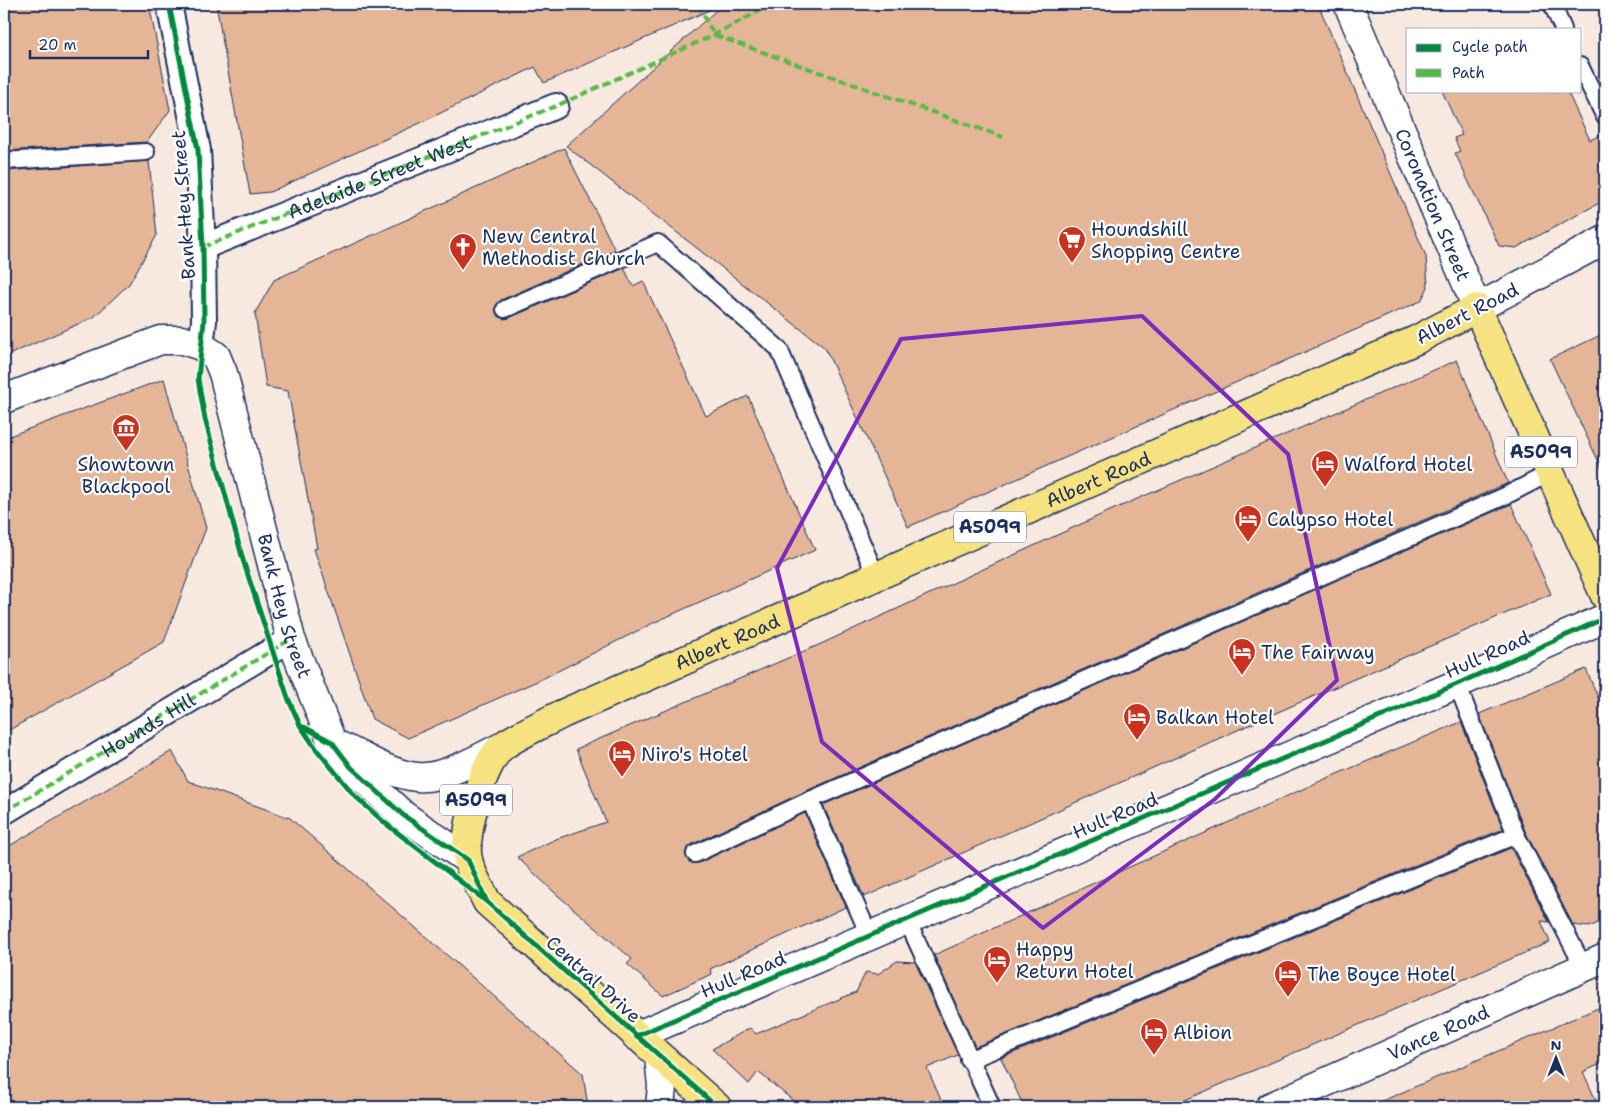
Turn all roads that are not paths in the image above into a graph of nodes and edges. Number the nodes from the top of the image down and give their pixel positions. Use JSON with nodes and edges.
{"nodes":[{"id":1,"x":169,"y":4,"type":"edge"},
{"id":2,"x":1348,"y":4,"type":"edge"},
{"id":3,"x":1552,"y":4,"type":"edge"},
{"id":4,"x":1563,"y":28,"type":"edge"},
{"id":5,"x":1582,"y":70,"type":"edge"},
{"id":6,"x":556,"y":106,"type":"dead end"},
{"id":7,"x":1605,"y":117,"type":"edge"},
{"id":8,"x":146,"y":152,"type":"dead end"},
{"id":9,"x":4,"y":161,"type":"edge"},
{"id":10,"x":1605,"y":240,"type":"edge"},
{"id":11,"x":203,"y":247,"type":"junction"},
{"id":12,"x":1477,"y":308,"type":"junction"},
{"id":13,"x":505,"y":309,"type":"dead end"},
{"id":14,"x":201,"y":346,"type":"junction"},
{"id":15,"x":4,"y":399,"type":"edge"},
{"id":16,"x":1550,"y":473,"type":"junction"},
{"id":17,"x":876,"y":576,"type":"junction"},
{"id":18,"x":1605,"y":596,"type":"edge"},
{"id":19,"x":1605,"y":618,"type":"edge"},
{"id":20,"x":291,"y":639,"type":"junction"},
{"id":21,"x":1457,"y":684,"type":"junction"},
{"id":22,"x":332,"y":742,"type":"junction"},
{"id":23,"x":503,"y":746,"type":"junction"},
{"id":24,"x":810,"y":800,"type":"junction"},
{"id":25,"x":4,"y":812,"type":"edge"},
{"id":26,"x":1516,"y":836,"type":"junction"},
{"id":27,"x":695,"y":854,"type":"dead end"},
{"id":28,"x":468,"y":860,"type":"junction"},
{"id":29,"x":907,"y":920,"type":"junction"},
{"id":30,"x":870,"y":936,"type":"junction"},
{"id":31,"x":1595,"y":963,"type":"edge"},
{"id":32,"x":636,"y":1036,"type":"junction"},
{"id":33,"x":659,"y":1056,"type":"junction"},
{"id":34,"x":970,"y":1060,"type":"junction"},
{"id":35,"x":660,"y":1107,"type":"edge"},
{"id":36,"x":717,"y":1107,"type":"edge"},
{"id":37,"x":992,"y":1107,"type":"edge"},
{"id":38,"x":1270,"y":1107,"type":"edge"}],
"edges":[{"from":1,"to":11,"type":"street","name":"Bank Hey Street"},
{"from":2,"to":12,"type":"street","name":"Coronation Street"},
{"from":3,"to":4,"type":"lane"},
{"from":5,"to":7,"type":"lane"},
{"from":6,"to":11,"type":"street","name":"Adelaide Street West"},
{"from":8,"to":9,"type":"lane"},
{"from":10,"to":12,"type":"street","name":"Albert Road"},
{"from":11,"to":14,"type":"street","name":"Bank Hey Street"},
{"from":12,"to":16,"type":"main road","name":"Coronation Street","number":"A5099"},
{"from":12,"to":17,"type":"main road","name":"Albert Road","number":"A5099"},
{"from":13,"to":17,"type":"lane"},
{"from":14,"to":15,"type":"street"},
{"from":14,"to":20,"type":"street","name":"Bank Hey Street"},
{"from":16,"to":18,"type":"main road","name":"Coronation Street","number":"A5099"},
{"from":16,"to":24,"type":"lane"},
{"from":17,"to":23,"type":"main road","name":"Albert Road","number":"A5099"},
{"from":19,"to":21,"type":"street","name":"Hull Road"},
{"from":20,"to":22,"type":"street","name":"Bank Hey Street"},
{"from":20,"to":25,"type":"street","name":"Hounds Hill"},
{"from":21,"to":26,"type":"lane"},
{"from":21,"to":29,"type":"street","name":"Hull Road"},
{"from":22,"to":23,"type":"street"},
{"from":22,"to":28,"type":"street","name":"Bank Hey Street"},
{"from":23,"to":28,"type":"main road","name":"Central Drive","number":"A5099"},
{"from":24,"to":27,"type":"lane"},
{"from":24,"to":30,"type":"lane"},
{"from":26,"to":31,"type":"lane"},
{"from":26,"to":34,"type":"lane"},
{"from":28,"to":32,"type":"main road","name":"Central Drive","number":"A5099"},
{"from":29,"to":30,"type":"street","name":"Hull Road"},
{"from":29,"to":34,"type":"lane"},
{"from":30,"to":32,"type":"street","name":"Hull Road"},
{"from":31,"to":38,"type":"street","name":"Vance Road"},
{"from":32,"to":33,"type":"main road","name":"Central Drive","number":"A5099"},
{"from":33,"to":35,"type":"street"},
{"from":33,"to":36,"type":"main road","name":"Central Drive","number":"A5099"},
{"from":34,"to":37,"type":"lane"}]}
